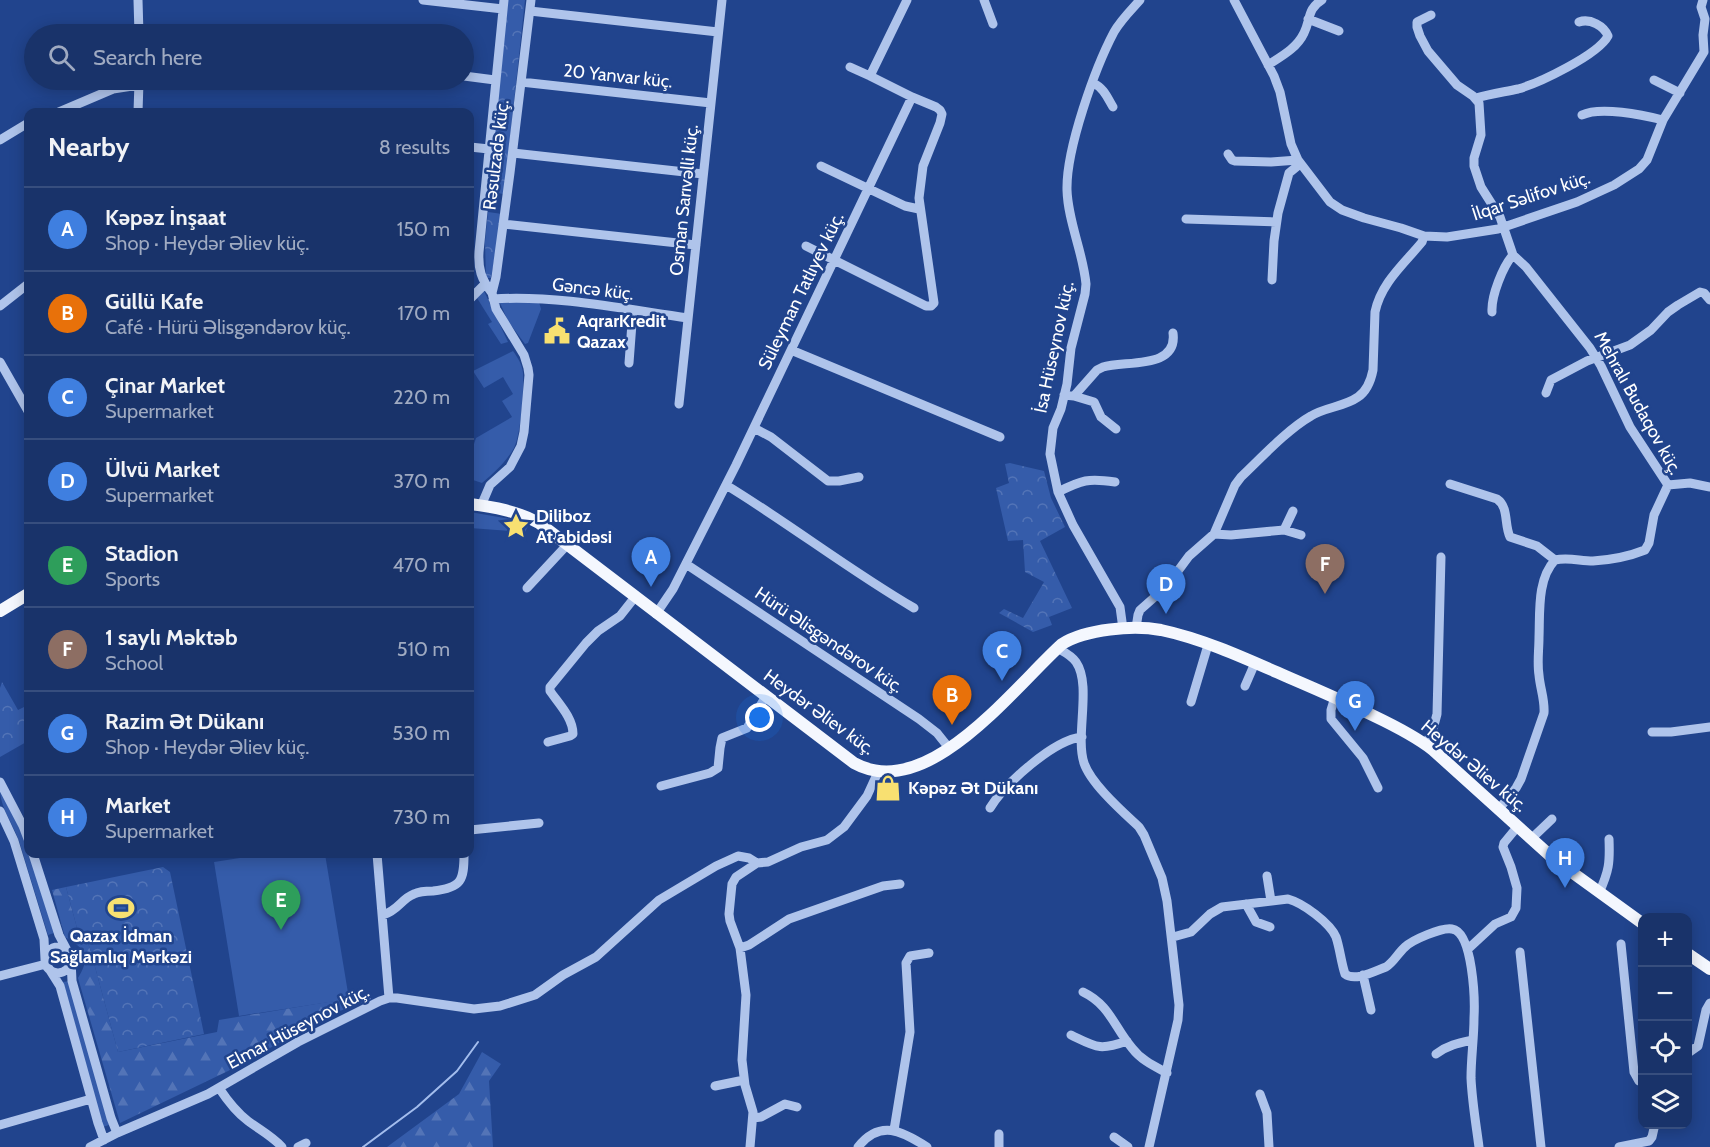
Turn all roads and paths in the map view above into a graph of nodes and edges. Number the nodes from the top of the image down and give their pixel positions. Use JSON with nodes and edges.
{"nodes":[{"id":1,"x":138,"y":0,"type":"edge"},
{"id":2,"x":423,"y":0,"type":"edge"},
{"id":3,"x":531,"y":0,"type":"edge"},
{"id":4,"x":722,"y":0,"type":"edge"},
{"id":5,"x":907,"y":0,"type":"edge"},
{"id":6,"x":984,"y":0,"type":"edge"},
{"id":7,"x":1140,"y":0,"type":"edge"},
{"id":8,"x":1234,"y":0,"type":"edge"},
{"id":9,"x":1305,"y":0,"type":"edge"},
{"id":10,"x":1703,"y":0,"type":"edge"},
{"id":11,"x":1318,"y":3,"type":"edge"},
{"id":12,"x":503,"y":5,"type":"edge"},
{"id":13,"x":530,"y":11,"type":"junction"},
{"id":14,"x":1431,"y":15,"type":"dead end"},
{"id":15,"x":1308,"y":20,"type":"junction"},
{"id":16,"x":1579,"y":22,"type":"dead end"},
{"id":17,"x":138,"y":24,"type":"edge"},
{"id":18,"x":993,"y":24,"type":"dead end"},
{"id":19,"x":1339,"y":31,"type":"dead end"},
{"id":20,"x":718,"y":32,"type":"junction"},
{"id":21,"x":1707,"y":51,"type":"edge"},
{"id":22,"x":1268,"y":65,"type":"junction"},
{"id":23,"x":850,"y":66,"type":"dead end"},
{"id":24,"x":870,"y":76,"type":"junction"},
{"id":25,"x":474,"y":77,"type":"edge"},
{"id":26,"x":495,"y":80,"type":"junction"},
{"id":27,"x":1654,"y":80,"type":"dead end"},
{"id":28,"x":521,"y":82,"type":"junction"},
{"id":29,"x":1093,"y":83,"type":"junction"},
{"id":30,"x":111,"y":90,"type":"edge"},
{"id":31,"x":138,"y":90,"type":"edge"},
{"id":32,"x":1680,"y":93,"type":"junction"},
{"id":33,"x":912,"y":97,"type":"junction"},
{"id":34,"x":1476,"y":98,"type":"junction"},
{"id":35,"x":711,"y":103,"type":"junction"},
{"id":36,"x":1113,"y":107,"type":"dead end"},
{"id":37,"x":68,"y":108,"type":"edge"},
{"id":38,"x":138,"y":108,"type":"edge"},
{"id":39,"x":1582,"y":115,"type":"dead end"},
{"id":40,"x":1663,"y":120,"type":"junction"},
{"id":41,"x":24,"y":125,"type":"edge"},
{"id":42,"x":0,"y":140,"type":"edge"},
{"id":43,"x":474,"y":147,"type":"edge"},
{"id":44,"x":489,"y":149,"type":"junction"},
{"id":45,"x":513,"y":153,"type":"junction"},
{"id":46,"x":1228,"y":154,"type":"dead end"},
{"id":47,"x":1299,"y":162,"type":"junction"},
{"id":48,"x":821,"y":166,"type":"dead end"},
{"id":49,"x":704,"y":174,"type":"junction"},
{"id":50,"x":868,"y":189,"type":"junction"},
{"id":51,"x":919,"y":209,"type":"junction"},
{"id":52,"x":1186,"y":219,"type":"dead end"},
{"id":53,"x":1276,"y":222,"type":"junction"},
{"id":54,"x":503,"y":224,"type":"junction"},
{"id":55,"x":1504,"y":227,"type":"junction"},
{"id":56,"x":1424,"y":236,"type":"junction"},
{"id":57,"x":474,"y":238,"type":"edge"},
{"id":58,"x":480,"y":239,"type":"junction"},
{"id":59,"x":696,"y":245,"type":"junction"},
{"id":60,"x":806,"y":246,"type":"dead end"},
{"id":61,"x":1513,"y":255,"type":"junction"},
{"id":62,"x":834,"y":260,"type":"junction"},
{"id":63,"x":1272,"y":280,"type":"dead end"},
{"id":64,"x":485,"y":284,"type":"junction"},
{"id":65,"x":24,"y":287,"type":"edge"},
{"id":66,"x":474,"y":294,"type":"edge"},
{"id":67,"x":492,"y":296,"type":"junction"},
{"id":68,"x":1710,"y":300,"type":"edge"},
{"id":69,"x":0,"y":306,"type":"edge"},
{"id":70,"x":633,"y":310,"type":"junction"},
{"id":71,"x":1492,"y":312,"type":"dead end"},
{"id":72,"x":688,"y":318,"type":"junction"},
{"id":73,"x":1173,"y":333,"type":"dead end"},
{"id":74,"x":791,"y":350,"type":"junction"},
{"id":75,"x":1596,"y":358,"type":"junction"},
{"id":76,"x":0,"y":362,"type":"edge"},
{"id":77,"x":629,"y":363,"type":"dead end"},
{"id":78,"x":1546,"y":393,"type":"dead end"},
{"id":79,"x":1069,"y":395,"type":"junction"},
{"id":80,"x":24,"y":404,"type":"edge"},
{"id":81,"x":679,"y":404,"type":"dead end"},
{"id":82,"x":754,"y":428,"type":"junction"},
{"id":83,"x":1116,"y":429,"type":"dead end"},
{"id":84,"x":1000,"y":437,"type":"dead end"},
{"id":85,"x":859,"y":477,"type":"dead end"},
{"id":86,"x":1115,"y":482,"type":"dead end"},
{"id":87,"x":1450,"y":484,"type":"dead end"},
{"id":88,"x":726,"y":485,"type":"junction"},
{"id":89,"x":1668,"y":485,"type":"junction"},
{"id":90,"x":1710,"y":487,"type":"edge"},
{"id":91,"x":1058,"y":492,"type":"junction"},
{"id":92,"x":475,"y":505,"type":"edge"},
{"id":93,"x":1293,"y":511,"type":"dead end"},
{"id":94,"x":1284,"y":530,"type":"junction"},
{"id":95,"x":1214,"y":534,"type":"junction"},
{"id":96,"x":1301,"y":534,"type":"dead end"},
{"id":97,"x":567,"y":545,"type":"junction"},
{"id":98,"x":1441,"y":557,"type":"dead end"},
{"id":99,"x":1555,"y":560,"type":"junction"},
{"id":100,"x":686,"y":564,"type":"junction"},
{"id":101,"x":527,"y":588,"type":"dead end"},
{"id":102,"x":24,"y":596,"type":"edge"},
{"id":103,"x":635,"y":597,"type":"junction"},
{"id":104,"x":24,"y":604,"type":"edge"},
{"id":105,"x":914,"y":608,"type":"dead end"},
{"id":106,"x":0,"y":611,"type":"edge"},
{"id":107,"x":656,"y":614,"type":"junction"},
{"id":108,"x":0,"y":619,"type":"edge"},
{"id":109,"x":1130,"y":629,"type":"junction"},
{"id":110,"x":1208,"y":645,"type":"junction"},
{"id":111,"x":1057,"y":648,"type":"junction"},
{"id":112,"x":1255,"y":663,"type":"junction"},
{"id":113,"x":1245,"y":686,"type":"dead end"},
{"id":114,"x":766,"y":696,"type":"junction"},
{"id":115,"x":1335,"y":697,"type":"junction"},
{"id":116,"x":1191,"y":702,"type":"dead end"},
{"id":117,"x":1710,"y":727,"type":"edge"},
{"id":118,"x":1652,"y":732,"type":"dead end"},
{"id":119,"x":1082,"y":737,"type":"junction"},
{"id":120,"x":548,"y":742,"type":"dead end"},
{"id":121,"x":1425,"y":744,"type":"junction"},
{"id":122,"x":949,"y":748,"type":"junction"},
{"id":123,"x":878,"y":771,"type":"junction"},
{"id":124,"x":0,"y":782,"type":"edge"},
{"id":125,"x":661,"y":786,"type":"dead end"},
{"id":126,"x":1378,"y":788,"type":"dead end"},
{"id":127,"x":990,"y":808,"type":"dead end"},
{"id":128,"x":1499,"y":809,"type":"junction"},
{"id":129,"x":0,"y":812,"type":"edge"},
{"id":130,"x":1552,"y":819,"type":"dead end"},
{"id":131,"x":539,"y":823,"type":"dead end"},
{"id":132,"x":1518,"y":826,"type":"junction"},
{"id":133,"x":24,"y":829,"type":"edge"},
{"id":134,"x":474,"y":830,"type":"edge"},
{"id":135,"x":1531,"y":839,"type":"junction"},
{"id":136,"x":1609,"y":839,"type":"dead end"},
{"id":137,"x":34,"y":858,"type":"edge"},
{"id":138,"x":377,"y":858,"type":"edge"},
{"id":139,"x":464,"y":858,"type":"edge"},
{"id":140,"x":757,"y":863,"type":"junction"},
{"id":141,"x":1267,"y":876,"type":"dead end"},
{"id":142,"x":900,"y":884,"type":"dead end"},
{"id":143,"x":1599,"y":893,"type":"junction"},
{"id":144,"x":1271,"y":901,"type":"junction"},
{"id":145,"x":1246,"y":904,"type":"junction"},
{"id":146,"x":383,"y":915,"type":"junction"},
{"id":147,"x":1638,"y":920,"type":"edge"},
{"id":148,"x":1270,"y":927,"type":"dead end"},
{"id":149,"x":1173,"y":937,"type":"junction"},
{"id":150,"x":1621,"y":944,"type":"dead end"},
{"id":151,"x":740,"y":948,"type":"junction"},
{"id":152,"x":1468,"y":949,"type":"junction"},
{"id":153,"x":1520,"y":952,"type":"dead end"},
{"id":154,"x":929,"y":953,"type":"dead end"},
{"id":155,"x":70,"y":956,"type":"junction"},
{"id":156,"x":1692,"y":957,"type":"edge"},
{"id":157,"x":46,"y":963,"type":"junction"},
{"id":158,"x":1710,"y":969,"type":"edge"},
{"id":159,"x":1363,"y":975,"type":"junction"},
{"id":160,"x":0,"y":976,"type":"edge"},
{"id":161,"x":1083,"y":992,"type":"dead end"},
{"id":162,"x":389,"y":998,"type":"junction"},
{"id":163,"x":1710,"y":1003,"type":"edge"},
{"id":164,"x":1371,"y":1010,"type":"dead end"},
{"id":165,"x":1071,"y":1035,"type":"dead end"},
{"id":166,"x":1473,"y":1040,"type":"junction"},
{"id":167,"x":1127,"y":1041,"type":"junction"},
{"id":168,"x":1692,"y":1050,"type":"edge"},
{"id":169,"x":1436,"y":1054,"type":"dead end"},
{"id":170,"x":1167,"y":1073,"type":"junction"},
{"id":171,"x":1638,"y":1079,"type":"edge"},
{"id":172,"x":744,"y":1080,"type":"junction"},
{"id":173,"x":715,"y":1086,"type":"dead end"},
{"id":174,"x":219,"y":1088,"type":"junction"},
{"id":175,"x":1260,"y":1094,"type":"dead end"},
{"id":176,"x":91,"y":1099,"type":"junction"},
{"id":177,"x":797,"y":1107,"type":"dead end"},
{"id":178,"x":753,"y":1118,"type":"junction"},
{"id":179,"x":0,"y":1125,"type":"edge"},
{"id":180,"x":1654,"y":1129,"type":"edge"},
{"id":181,"x":894,"y":1130,"type":"junction"},
{"id":182,"x":117,"y":1133,"type":"junction"},
{"id":183,"x":999,"y":1134,"type":"dead end"},
{"id":184,"x":1114,"y":1137,"type":"dead end"},
{"id":185,"x":104,"y":1140,"type":"junction"},
{"id":186,"x":90,"y":1147,"type":"edge"},
{"id":187,"x":282,"y":1147,"type":"edge"},
{"id":188,"x":750,"y":1147,"type":"edge"},
{"id":189,"x":858,"y":1147,"type":"edge"},
{"id":190,"x":927,"y":1147,"type":"edge"},
{"id":191,"x":999,"y":1147,"type":"edge"},
{"id":192,"x":1128,"y":1147,"type":"edge"},
{"id":193,"x":1149,"y":1147,"type":"edge"},
{"id":194,"x":1269,"y":1147,"type":"edge"},
{"id":195,"x":1479,"y":1147,"type":"edge"},
{"id":196,"x":1541,"y":1147,"type":"edge"},
{"id":197,"x":1619,"y":1147,"type":"edge"}],
"edges":[{"from":1,"to":17,"type":"street"},
{"from":2,"to":12,"type":"street"},
{"from":3,"to":13,"type":"street","name":"Rəsulzadə küç."},
{"from":4,"to":20,"type":"street","name":"Osman Sarıvəlli küç."},
{"from":5,"to":24,"type":"street"},
{"from":6,"to":18,"type":"street"},
{"from":7,"to":29,"type":"street","name":"İsa Hüseynov küç."},
{"from":8,"to":22,"type":"street","name":"İlqar Səlifov küç."},
{"from":9,"to":11,"type":"street"},
{"from":10,"to":21,"type":"street","name":"İlqar Səlifov küç."},
{"from":11,"to":15,"type":"street"},
{"from":12,"to":26,"type":"street"},
{"from":13,"to":20,"type":"street"},
{"from":13,"to":28,"type":"street","name":"Rəsulzadə küç."},
{"from":14,"to":34,"type":"street"},
{"from":15,"to":19,"type":"street"},
{"from":15,"to":22,"type":"street"},
{"from":16,"to":34,"type":"street"},
{"from":20,"to":35,"type":"street","name":"Osman Sarıvəlli küç."},
{"from":21,"to":32,"type":"street","name":"İlqar Səlifov küç."},
{"from":22,"to":47,"type":"street","name":"İlqar Səlifov küç."},
{"from":23,"to":24,"type":"street"},
{"from":24,"to":33,"type":"street"},
{"from":25,"to":26,"type":"street"},
{"from":26,"to":44,"type":"street"},
{"from":27,"to":32,"type":"street"},
{"from":28,"to":35,"type":"street","name":"20 Yanvar küç."},
{"from":28,"to":45,"type":"street","name":"Rəsulzadə küç."},
{"from":29,"to":36,"type":"street"},
{"from":29,"to":79,"type":"street","name":"İsa Hüseynov küç."},
{"from":30,"to":37,"type":"street"},
{"from":31,"to":38,"type":"street"},
{"from":32,"to":40,"type":"street","name":"İlqar Səlifov küç."},
{"from":33,"to":50,"type":"street","name":"Süleyman Tatlıyev küç."},
{"from":33,"to":51,"type":"street"},
{"from":34,"to":55,"type":"street","name":"Mehralı Budaqov küç."},
{"from":35,"to":49,"type":"street","name":"Osman Sarıvəlli küç."},
{"from":39,"to":40,"type":"street"},
{"from":40,"to":55,"type":"street","name":"İlqar Səlifov küç."},
{"from":41,"to":42,"type":"street"},
{"from":43,"to":44,"type":"street"},
{"from":44,"to":58,"type":"street"},
{"from":45,"to":49,"type":"street"},
{"from":45,"to":54,"type":"street","name":"Rəsulzadə küç."},
{"from":46,"to":47,"type":"street"},
{"from":47,"to":53,"type":"street"},
{"from":47,"to":56,"type":"street","name":"İlqar Səlifov küç."},
{"from":48,"to":50,"type":"street"},
{"from":49,"to":59,"type":"street","name":"Osman Sarıvəlli küç."},
{"from":50,"to":51,"type":"street"},
{"from":50,"to":62,"type":"street","name":"Süleyman Tatlıyev küç."},
{"from":51,"to":62,"type":"street"},
{"from":52,"to":53,"type":"street"},
{"from":53,"to":63,"type":"street"},
{"from":54,"to":59,"type":"street"},
{"from":54,"to":67,"type":"street","name":"Rəsulzadə küç."},
{"from":55,"to":56,"type":"street","name":"İlqar Səlifov küç."},
{"from":55,"to":61,"type":"street","name":"Mehralı Budaqov küç."},
{"from":56,"to":95,"type":"street"},
{"from":57,"to":58,"type":"street"},
{"from":58,"to":64,"type":"street"},
{"from":59,"to":72,"type":"street","name":"Osman Sarıvəlli küç."},
{"from":60,"to":62,"type":"street"},
{"from":61,"to":71,"type":"street"},
{"from":61,"to":75,"type":"street","name":"Mehralı Budaqov küç."},
{"from":62,"to":74,"type":"street","name":"Süleyman Tatlıyev küç."},
{"from":64,"to":66,"type":"street"},
{"from":64,"to":67,"type":"street"},
{"from":65,"to":69,"type":"street"},
{"from":67,"to":70,"type":"street","name":"Gəncə küç."},
{"from":67,"to":92,"type":"street"},
{"from":68,"to":75,"type":"street"},
{"from":70,"to":72,"type":"street","name":"Gəncə küç."},
{"from":70,"to":77,"type":"street"},
{"from":72,"to":81,"type":"street","name":"Osman Sarıvəlli küç."},
{"from":73,"to":79,"type":"street"},
{"from":74,"to":82,"type":"street","name":"Süleyman Tatlıyev küç."},
{"from":74,"to":84,"type":"street"},
{"from":75,"to":78,"type":"street"},
{"from":75,"to":89,"type":"street","name":"Mehralı Budaqov küç."},
{"from":76,"to":80,"type":"street"},
{"from":79,"to":83,"type":"street"},
{"from":79,"to":91,"type":"street","name":"İsa Hüseynov küç."},
{"from":82,"to":85,"type":"street"},
{"from":82,"to":88,"type":"street","name":"Süleyman Tatlıyev küç."},
{"from":86,"to":91,"type":"street"},
{"from":87,"to":99,"type":"street"},
{"from":88,"to":100,"type":"street","name":"Süleyman Tatlıyev küç."},
{"from":88,"to":105,"type":"street"},
{"from":89,"to":90,"type":"street"},
{"from":89,"to":99,"type":"street","name":"Mehralı Budaqov küç."},
{"from":91,"to":109,"type":"street","name":"İsa Hüseynov küç."},
{"from":92,"to":97,"type":"main road","name":"Heydər Əliev küç."},
{"from":93,"to":94,"type":"street"},
{"from":94,"to":95,"type":"street"},
{"from":94,"to":96,"type":"street"},
{"from":95,"to":109,"type":"street"},
{"from":97,"to":101,"type":"street"},
{"from":97,"to":103,"type":"main road","name":"Heydər Əliev küç."},
{"from":98,"to":121,"type":"street"},
{"from":99,"to":128,"type":"street"},
{"from":100,"to":107,"type":"street","name":"Süleyman Tatlıyev küç."},
{"from":100,"to":122,"type":"street","name":"Hürü Əlisgəndərov küç."},
{"from":102,"to":106,"type":"main road"},
{"from":103,"to":107,"type":"main road","name":"Heydər Əliev küç."},
{"from":103,"to":120,"type":"street"},
{"from":104,"to":108,"type":"main road"},
{"from":107,"to":114,"type":"main road","name":"Heydər Əliev küç."},
{"from":109,"to":110,"type":"main road","name":"Heydər Əliev küç."},
{"from":109,"to":111,"type":"main road","name":"Heydər Əliev küç."},
{"from":110,"to":112,"type":"main road","name":"Heydər Əliev küç."},
{"from":110,"to":116,"type":"street"},
{"from":111,"to":119,"type":"street"},
{"from":111,"to":122,"type":"main road","name":"Heydər Əliev küç."},
{"from":112,"to":113,"type":"street"},
{"from":112,"to":115,"type":"main road","name":"Heydər Əliev küç."},
{"from":114,"to":123,"type":"main road","name":"Heydər Əliev küç."},
{"from":114,"to":125,"type":"street"},
{"from":115,"to":121,"type":"main road","name":"Heydər Əliev küç."},
{"from":115,"to":126,"type":"street"},
{"from":117,"to":118,"type":"street"},
{"from":119,"to":127,"type":"street"},
{"from":119,"to":149,"type":"street"},
{"from":121,"to":128,"type":"main road","name":"Heydər Əliev küç."},
{"from":122,"to":123,"type":"main road","name":"Heydər Əliev küç."},
{"from":123,"to":140,"type":"street","name":"Elmar Hüseynov küç."},
{"from":124,"to":133,"type":"street"},
{"from":128,"to":132,"type":"main road","name":"Heydər Əliev küç."},
{"from":129,"to":157,"type":"street"},
{"from":130,"to":135,"type":"street"},
{"from":131,"to":134,"type":"street"},
{"from":132,"to":135,"type":"main road","name":"Heydər Əliev küç."},
{"from":132,"to":152,"type":"street"},
{"from":135,"to":143,"type":"main road","name":"Heydər Əliev küç."},
{"from":136,"to":143,"type":"street"},
{"from":137,"to":155,"type":"street"},
{"from":138,"to":146,"type":"street"},
{"from":139,"to":146,"type":"street"},
{"from":140,"to":151,"type":"street"},
{"from":140,"to":162,"type":"street","name":"Elmar Hüseynov küç."},
{"from":141,"to":144,"type":"street"},
{"from":142,"to":151,"type":"street"},
{"from":143,"to":147,"type":"main road","name":"Heydər Əliev küç."},
{"from":144,"to":145,"type":"street"},
{"from":144,"to":159,"type":"street"},
{"from":145,"to":148,"type":"street"},
{"from":145,"to":149,"type":"street"},
{"from":146,"to":162,"type":"street"},
{"from":149,"to":170,"type":"street"},
{"from":150,"to":171,"type":"street"},
{"from":151,"to":172,"type":"street"},
{"from":152,"to":159,"type":"street"},
{"from":152,"to":166,"type":"street"},
{"from":153,"to":196,"type":"street"},
{"from":154,"to":181,"type":"street"},
{"from":155,"to":157,"type":"street"},
{"from":155,"to":157,"type":"street"},
{"from":155,"to":182,"type":"street"},
{"from":156,"to":158,"type":"main road"},
{"from":157,"to":160,"type":"street"},
{"from":157,"to":176,"type":"street"},
{"from":159,"to":164,"type":"street"},
{"from":161,"to":167,"type":"street"},
{"from":162,"to":174,"type":"street","name":"Elmar Hüseynov küç."},
{"from":163,"to":168,"type":"street"},
{"from":165,"to":167,"type":"street"},
{"from":166,"to":169,"type":"street"},
{"from":166,"to":195,"type":"street"},
{"from":167,"to":170,"type":"street"},
{"from":170,"to":193,"type":"street"},
{"from":172,"to":173,"type":"street"},
{"from":172,"to":178,"type":"street"},
{"from":174,"to":182,"type":"street","name":"Elmar Hüseynov küç."},
{"from":174,"to":187,"type":"street"},
{"from":175,"to":194,"type":"street"},
{"from":176,"to":179,"type":"street"},
{"from":176,"to":185,"type":"street"},
{"from":177,"to":178,"type":"street"},
{"from":178,"to":188,"type":"street"},
{"from":180,"to":197,"type":"street"},
{"from":181,"to":189,"type":"street"},
{"from":181,"to":190,"type":"street"},
{"from":182,"to":185,"type":"street","name":"Elmar Hüseynov küç."},
{"from":183,"to":191,"type":"street"},
{"from":184,"to":192,"type":"street"},
{"from":185,"to":186,"type":"street","name":"Elmar Hüseynov küç."}]}
